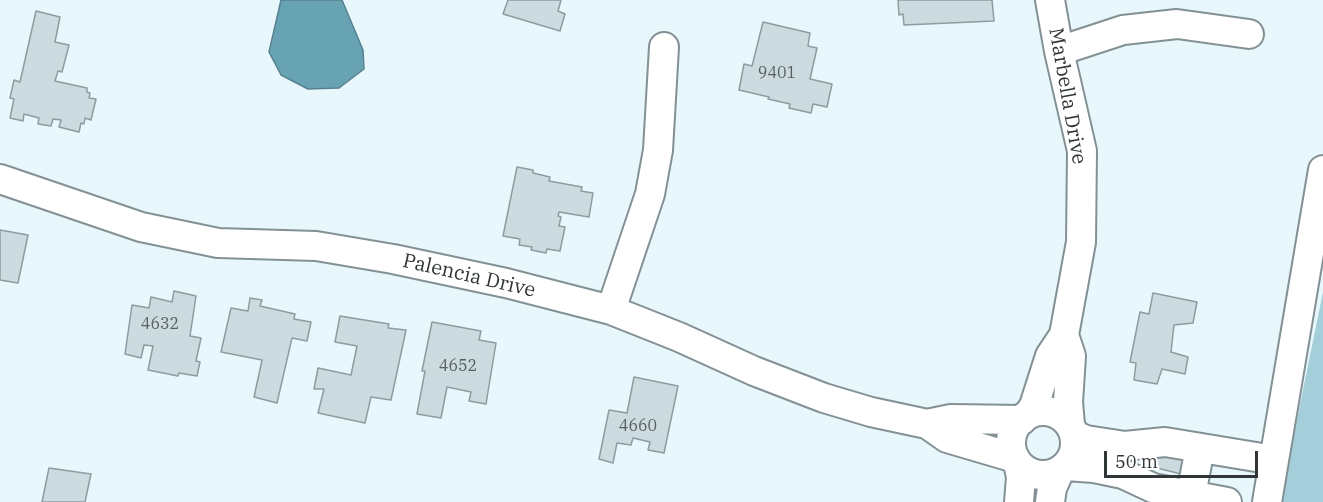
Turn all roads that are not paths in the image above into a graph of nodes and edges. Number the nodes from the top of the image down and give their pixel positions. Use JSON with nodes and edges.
{"nodes":[{"id":1,"x":1050,"y":0,"type":"edge"},
{"id":2,"x":1249,"y":34,"type":"dead end"},
{"id":3,"x":664,"y":47,"type":"dead end"},
{"id":4,"x":1059,"y":51,"type":"junction"},
{"id":5,"x":1323,"y":170,"type":"edge"},
{"id":6,"x":0,"y":179,"type":"edge"},
{"id":7,"x":611,"y":310,"type":"junction"},
{"id":8,"x":1064,"y":335,"type":"junction"},
{"id":9,"x":1025,"y":418,"type":"junction"},
{"id":10,"x":927,"y":424,"type":"junction"},
{"id":11,"x":1072,"y":430,"type":"junction"},
{"id":12,"x":1139,"y":445,"type":"junction"},
{"id":13,"x":1200,"y":448,"type":"junction"},
{"id":14,"x":1016,"y":460,"type":"junction"},
{"id":15,"x":1274,"y":460,"type":"junction"},
{"id":16,"x":1063,"y":468,"type":"junction"},
{"id":17,"x":1133,"y":478,"type":"junction"},
{"id":18,"x":1191,"y":495,"type":"junction"},
{"id":19,"x":1019,"y":502,"type":"edge"},
{"id":20,"x":1050,"y":502,"type":"edge"},
{"id":21,"x":1227,"y":502,"type":"edge"},
{"id":22,"x":1268,"y":502,"type":"edge"}],
"edges":[{"from":1,"to":4,"type":"street","name":"Marbella Drive"},
{"from":2,"to":4,"type":"street"},
{"from":3,"to":7,"type":"street"},
{"from":4,"to":8,"type":"street","name":"Marbella Drive"},
{"from":5,"to":15,"type":"street"},
{"from":6,"to":7,"type":"street","name":"Palencia Drive"},
{"from":7,"to":10,"type":"street","name":"Palencia Drive"},
{"from":8,"to":9,"type":"street","name":"Marbella Drive"},
{"from":8,"to":11,"type":"street","name":"Marbella Drive"},
{"from":9,"to":10,"type":"street","name":"Palencia Drive"},
{"from":9,"to":11,"type":"street"},
{"from":9,"to":14,"type":"street"},
{"from":10,"to":14,"type":"street","name":"Palencia Drive"},
{"from":11,"to":12,"type":"street"},
{"from":11,"to":16,"type":"street"},
{"from":12,"to":13,"type":"street"},
{"from":12,"to":17,"type":"street"},
{"from":13,"to":15,"type":"street"},
{"from":13,"to":18,"type":"street"},
{"from":14,"to":16,"type":"street"},
{"from":14,"to":19,"type":"street"},
{"from":15,"to":22,"type":"street"},
{"from":16,"to":17,"type":"street"},
{"from":16,"to":20,"type":"street"},
{"from":17,"to":18,"type":"street"},
{"from":18,"to":21,"type":"street"}]}
